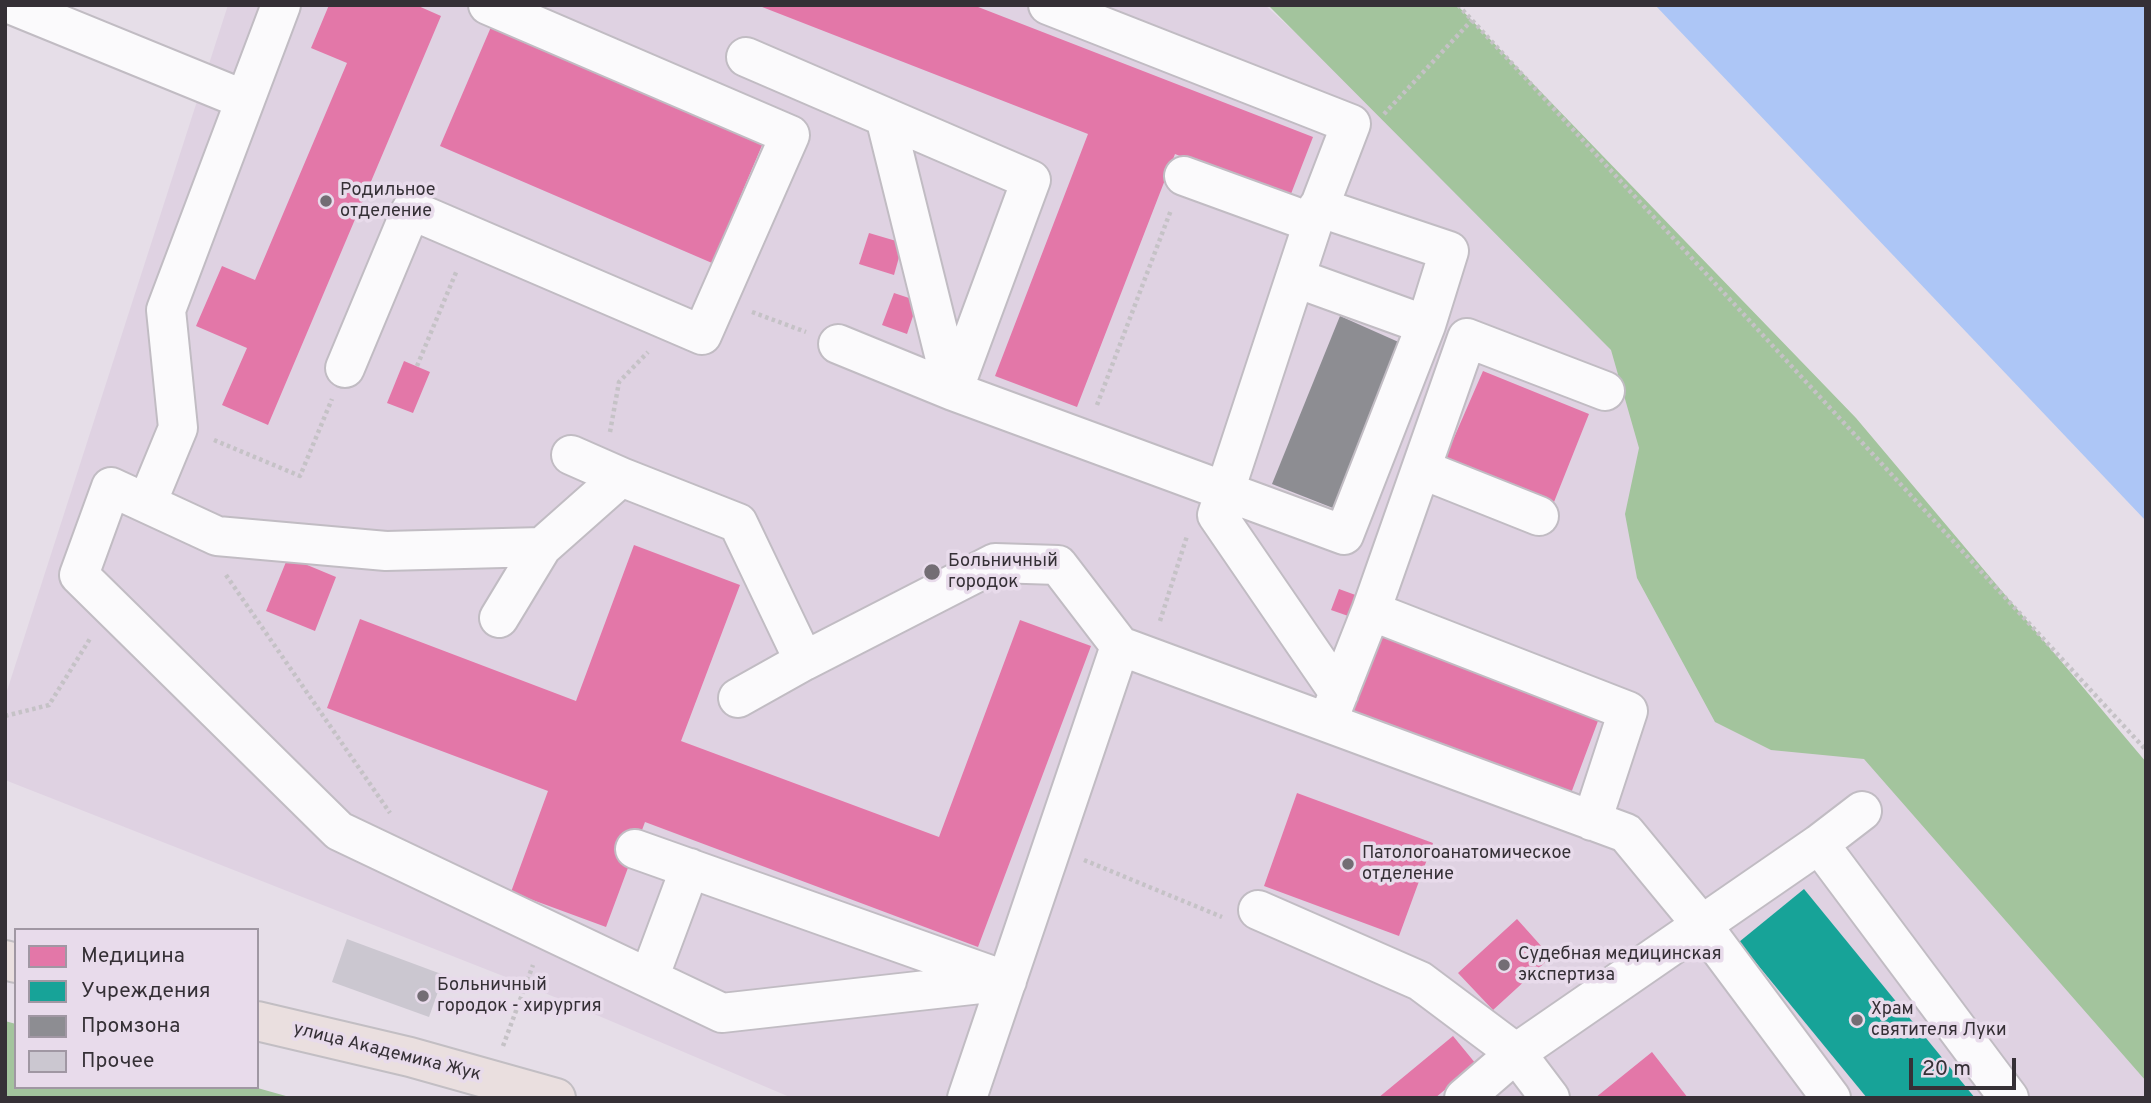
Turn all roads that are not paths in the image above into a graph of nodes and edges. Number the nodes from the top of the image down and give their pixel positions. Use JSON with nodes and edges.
{"nodes":[{"id":1,"x":12,"y":5,"type":"edge"},
{"id":2,"x":281,"y":5,"type":"edge"},
{"id":3,"x":488,"y":5,"type":"edge"},
{"id":4,"x":1048,"y":5,"type":"edge"},
{"id":5,"x":746,"y":57,"type":"dead end"},
{"id":6,"x":812,"y":86,"type":"junction"},
{"id":7,"x":245,"y":100,"type":"junction"},
{"id":8,"x":885,"y":117,"type":"junction"},
{"id":9,"x":790,"y":135,"type":"junction"},
{"id":10,"x":1184,"y":176,"type":"road end"},
{"id":11,"x":1315,"y":215,"type":"junction"},
{"id":12,"x":1296,"y":278,"type":"junction"},
{"id":13,"x":1426,"y":325,"type":"junction"},
{"id":14,"x":838,"y":344,"type":"road end"},
{"id":15,"x":345,"y":368,"type":"road end"},
{"id":16,"x":953,"y":391,"type":"junction"},
{"id":17,"x":1605,"y":391,"type":"dead end"},
{"id":18,"x":1421,"y":469,"type":"junction"},
{"id":19,"x":1215,"y":486,"type":"junction"},
{"id":20,"x":147,"y":503,"type":"junction"},
{"id":21,"x":1539,"y":516,"type":"dead end"},
{"id":22,"x":542,"y":547,"type":"junction"},
{"id":23,"x":1371,"y":611,"type":"junction"},
{"id":24,"x":499,"y":618,"type":"dead end"},
{"id":25,"x":1134,"y":651,"type":"junction"},
{"id":26,"x":804,"y":661,"type":"junction"},
{"id":27,"x":738,"y":698,"type":"dead end"},
{"id":28,"x":1333,"y":708,"type":"junction"},
{"id":29,"x":1862,"y":811,"type":"dead end"},
{"id":30,"x":1592,"y":821,"type":"junction"},
{"id":31,"x":1819,"y":844,"type":"junction"},
{"id":32,"x":635,"y":849,"type":"dead end"},
{"id":33,"x":690,"y":868,"type":"junction"},
{"id":34,"x":1258,"y":910,"type":"road end"},
{"id":35,"x":1702,"y":925,"type":"junction"},
{"id":36,"x":649,"y":978,"type":"junction"},
{"id":37,"x":1007,"y":981,"type":"junction"},
{"id":38,"x":259,"y":1021,"type":"edge"},
{"id":39,"x":1516,"y":1053,"type":"junction"},
{"id":40,"x":556,"y":1098,"type":"edge"},
{"id":41,"x":967,"y":1098,"type":"edge"},
{"id":42,"x":1464,"y":1098,"type":"edge"},
{"id":43,"x":1550,"y":1098,"type":"edge"},
{"id":44,"x":1831,"y":1098,"type":"edge"},
{"id":45,"x":2009,"y":1098,"type":"edge"}],
"edges":[{"from":1,"to":7,"type":"lane"},
{"from":2,"to":7,"type":"lane"},
{"from":3,"to":9,"type":"lane"},
{"from":4,"to":11,"type":"lane"},
{"from":5,"to":6,"type":"lane"},
{"from":6,"to":8,"type":"lane"},
{"from":6,"to":9,"type":"lane"},
{"from":7,"to":20,"type":"lane"},
{"from":8,"to":16,"type":"lane"},
{"from":8,"to":16,"type":"lane"},
{"from":9,"to":15,"type":"lane"},
{"from":10,"to":11,"type":"lane"},
{"from":11,"to":12,"type":"lane"},
{"from":11,"to":13,"type":"lane"},
{"from":12,"to":13,"type":"lane"},
{"from":12,"to":19,"type":"lane"},
{"from":13,"to":19,"type":"lane"},
{"from":14,"to":16,"type":"lane"},
{"from":16,"to":19,"type":"lane"},
{"from":17,"to":18,"type":"lane"},
{"from":18,"to":21,"type":"lane"},
{"from":18,"to":23,"type":"lane"},
{"from":19,"to":28,"type":"lane"},
{"from":20,"to":22,"type":"lane"},
{"from":20,"to":36,"type":"lane"},
{"from":22,"to":24,"type":"lane"},
{"from":22,"to":26,"type":"lane"},
{"from":23,"to":28,"type":"lane"},
{"from":23,"to":30,"type":"lane"},
{"from":25,"to":26,"type":"lane"},
{"from":25,"to":28,"type":"lane"},
{"from":25,"to":37,"type":"lane"},
{"from":26,"to":27,"type":"lane"},
{"from":28,"to":30,"type":"lane"},
{"from":29,"to":31,"type":"lane"},
{"from":30,"to":35,"type":"lane"},
{"from":31,"to":35,"type":"lane"},
{"from":31,"to":45,"type":"lane"},
{"from":32,"to":33,"type":"lane"},
{"from":33,"to":36,"type":"lane"},
{"from":33,"to":37,"type":"lane"},
{"from":34,"to":39,"type":"lane"},
{"from":35,"to":39,"type":"lane"},
{"from":35,"to":44,"type":"lane"},
{"from":36,"to":37,"type":"lane"},
{"from":37,"to":41,"type":"lane"},
{"from":38,"to":40,"type":"main road","name":"улица Академика Жук"},
{"from":39,"to":42,"type":"lane"},
{"from":39,"to":43,"type":"lane"}]}
